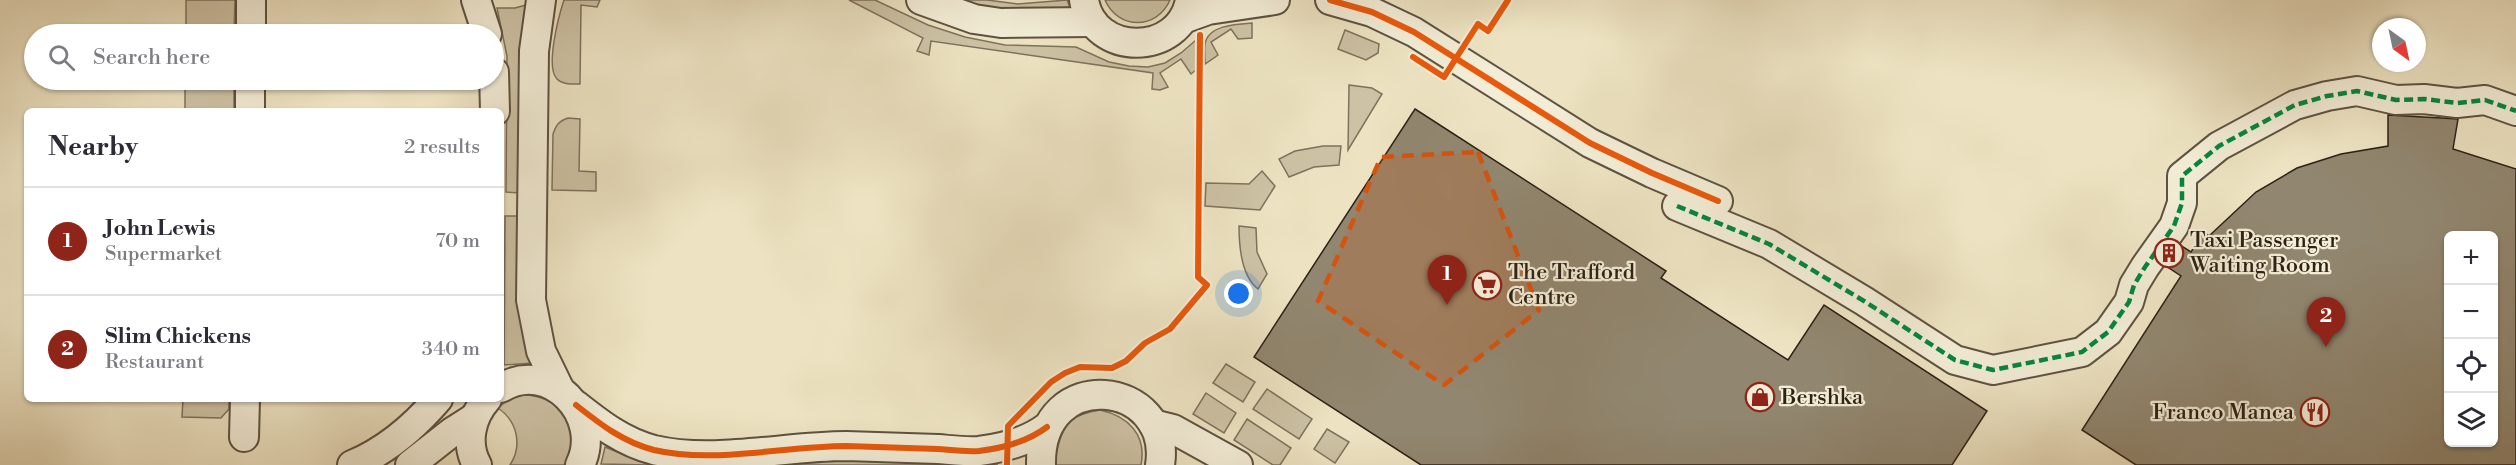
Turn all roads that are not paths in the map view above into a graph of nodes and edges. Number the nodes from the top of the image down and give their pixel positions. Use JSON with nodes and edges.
{"nodes":[{"id":1,"x":251,"y":0,"type":"edge"},
{"id":2,"x":476,"y":0,"type":"edge"},
{"id":3,"x":541,"y":0,"type":"edge"},
{"id":4,"x":921,"y":0,"type":"edge"},
{"id":5,"x":1275,"y":0,"type":"edge"},
{"id":6,"x":1330,"y":0,"type":"edge"},
{"id":7,"x":1187,"y":9,"type":"edge"},
{"id":8,"x":1088,"y":11,"type":"edge"},
{"id":9,"x":251,"y":24,"type":"edge"},
{"id":10,"x":484,"y":24,"type":"edge"},
{"id":11,"x":250,"y":90,"type":"edge"},
{"id":12,"x":494,"y":90,"type":"edge"},
{"id":13,"x":250,"y":108,"type":"edge"},
{"id":14,"x":495,"y":108,"type":"edge"},
{"id":15,"x":2516,"y":111,"type":"edge"},
{"id":16,"x":1718,"y":201,"type":"dead end"},
{"id":17,"x":1677,"y":206,"type":"dead end"},
{"id":18,"x":504,"y":387,"type":"edge"},
{"id":19,"x":568,"y":398,"type":"junction"},
{"id":20,"x":245,"y":402,"type":"edge"},
{"id":21,"x":435,"y":402,"type":"edge"},
{"id":22,"x":480,"y":409,"type":"edge"},
{"id":23,"x":1153,"y":424,"type":"junction"},
{"id":24,"x":1047,"y":427,"type":"junction"},
{"id":25,"x":244,"y":436,"type":"dead end"},
{"id":26,"x":352,"y":465,"type":"edge"},
{"id":27,"x":410,"y":465,"type":"edge"},
{"id":28,"x":477,"y":465,"type":"edge"},
{"id":29,"x":580,"y":465,"type":"edge"},
{"id":30,"x":1041,"y":465,"type":"edge"},
{"id":31,"x":1160,"y":465,"type":"edge"},
{"id":32,"x":1238,"y":465,"type":"edge"}],
"edges":[{"from":1,"to":9,"type":"street"},
{"from":2,"to":10,"type":"street"},
{"from":3,"to":19,"type":"street"},
{"from":4,"to":8,"type":"street"},
{"from":5,"to":7,"type":"street"},
{"from":6,"to":16,"type":"street"},
{"from":7,"to":8,"type":"street"},
{"from":11,"to":13,"type":"street"},
{"from":12,"to":14,"type":"street"},
{"from":15,"to":17,"type":"street"},
{"from":18,"to":19,"type":"street"},
{"from":19,"to":24,"type":"street"},
{"from":19,"to":29,"type":"street"},
{"from":20,"to":25,"type":"street"},
{"from":21,"to":26,"type":"street"},
{"from":22,"to":27,"type":"street"},
{"from":22,"to":28,"type":"street"},
{"from":23,"to":24,"type":"street"},
{"from":23,"to":31,"type":"street"},
{"from":23,"to":32,"type":"street"},
{"from":24,"to":30,"type":"street"}]}
